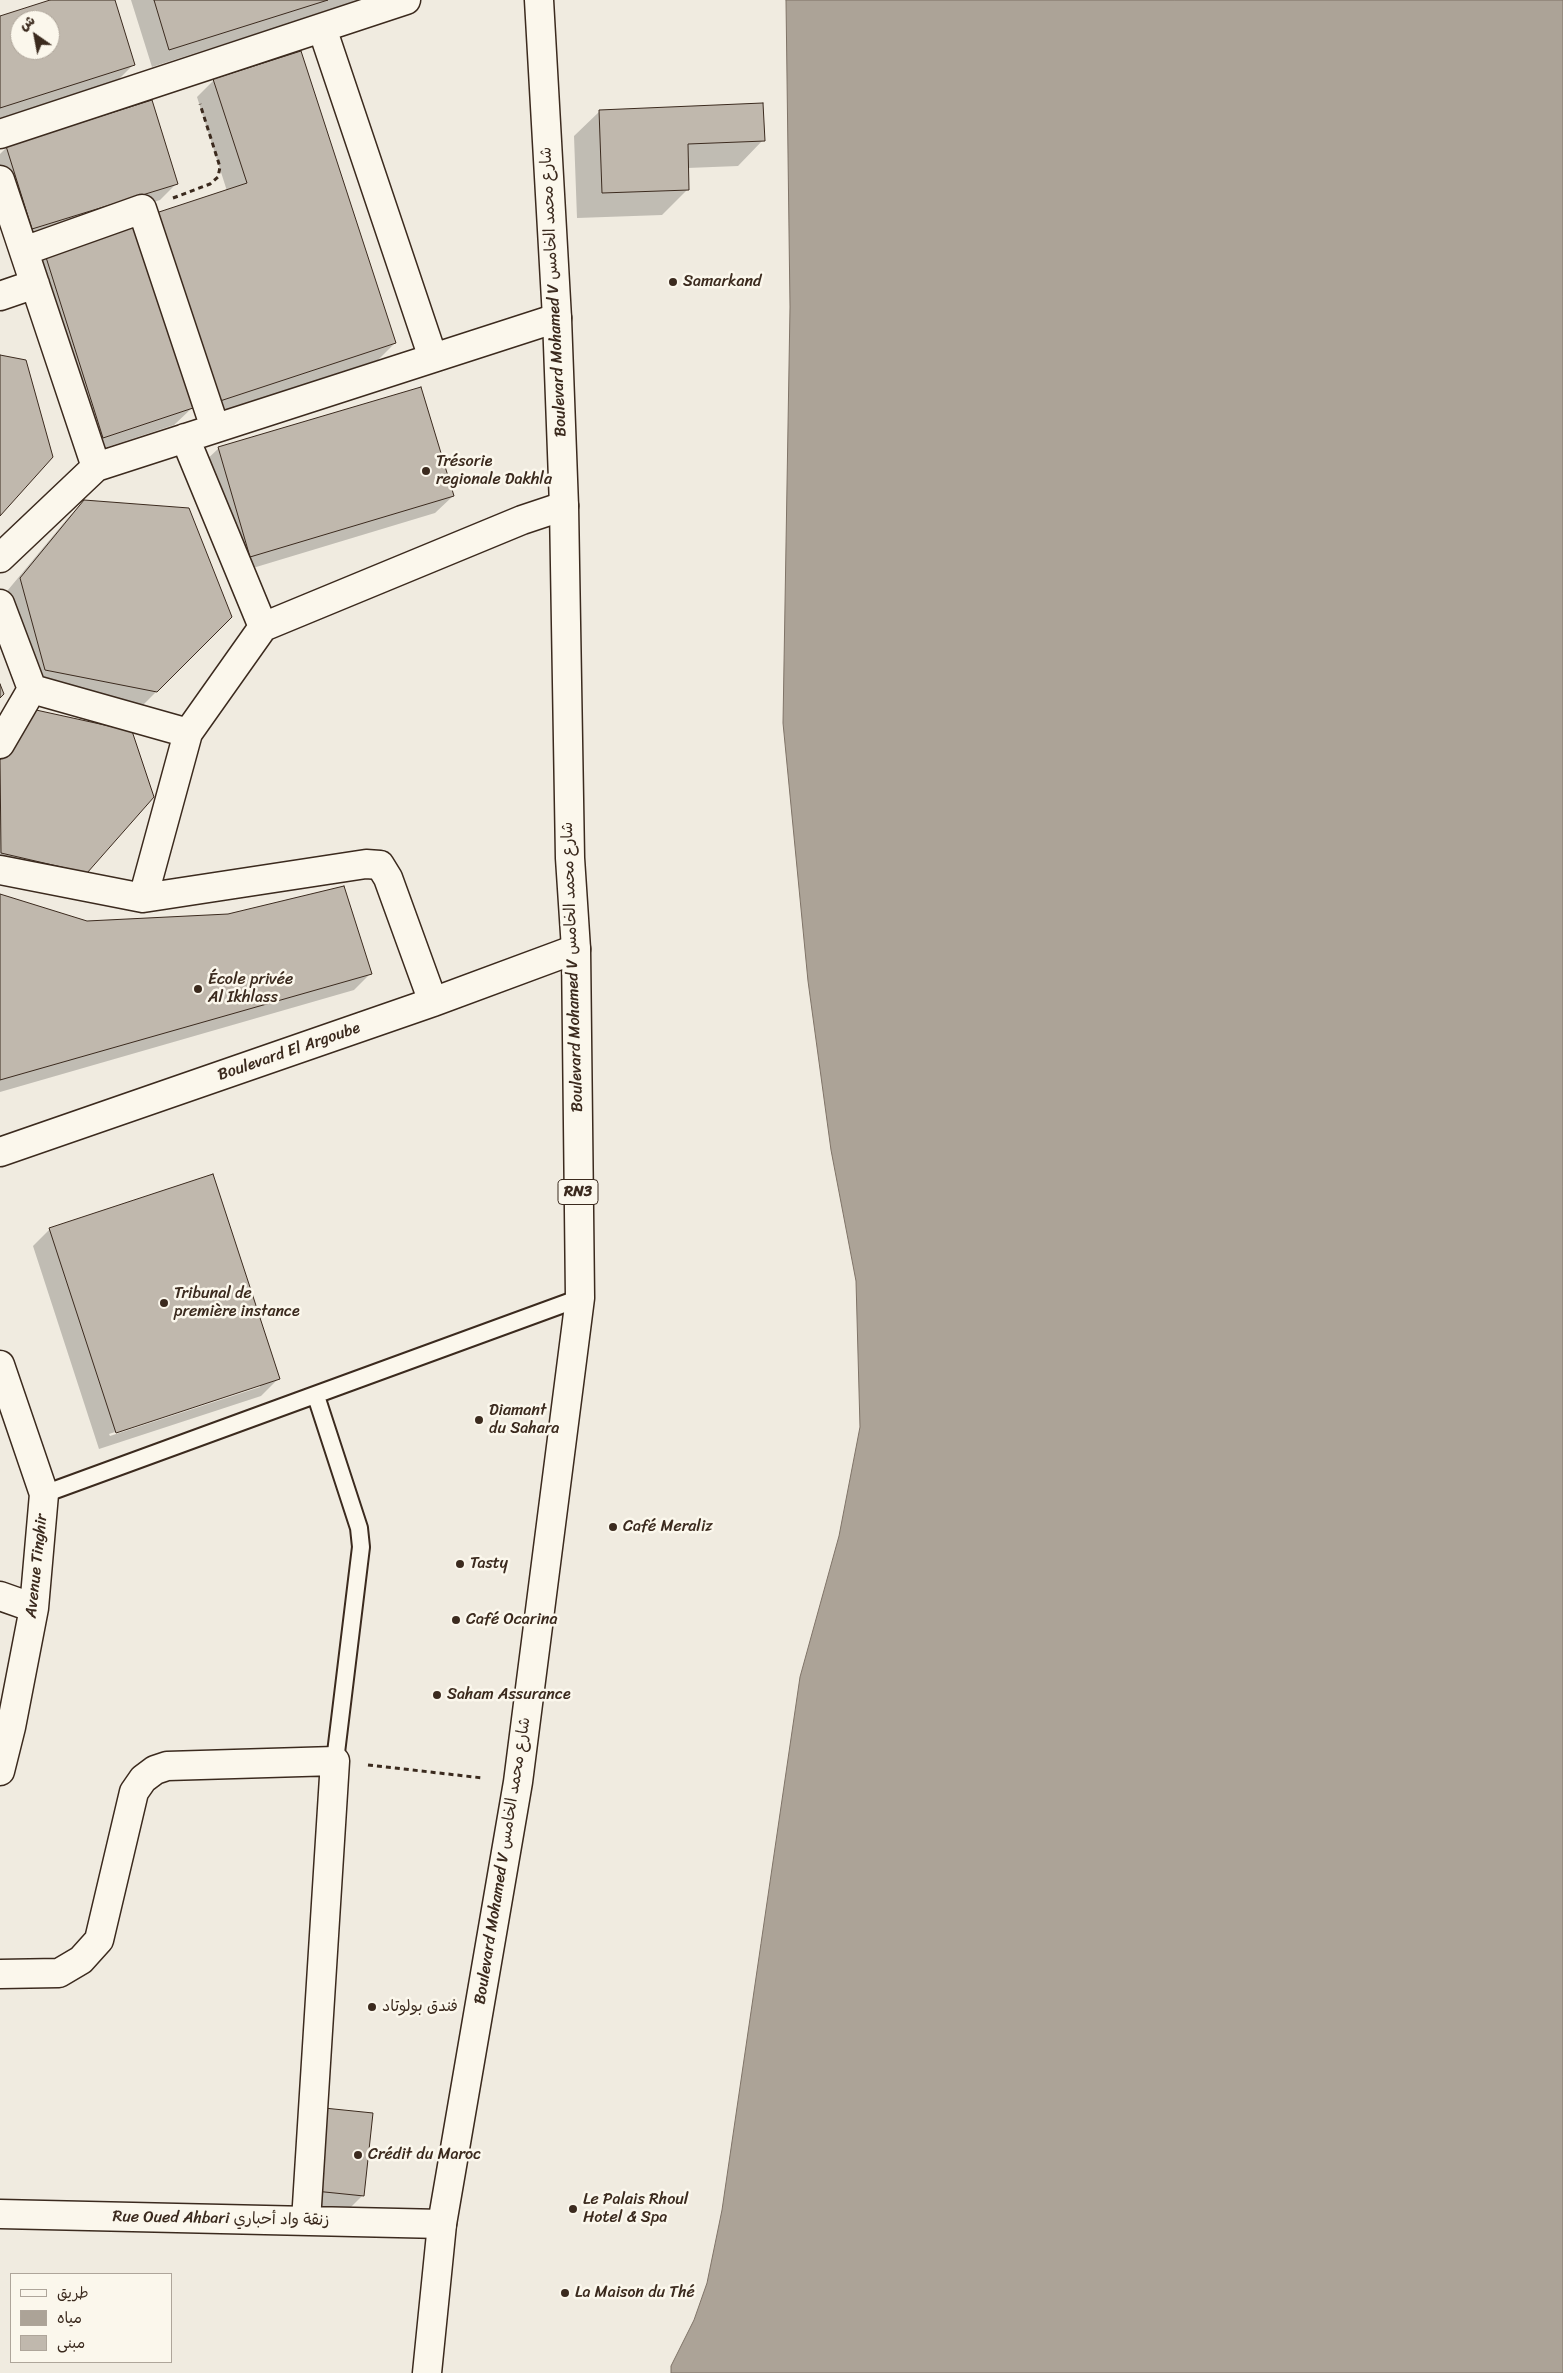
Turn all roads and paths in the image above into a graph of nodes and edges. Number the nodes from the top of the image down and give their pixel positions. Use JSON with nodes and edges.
{"nodes":[{"id":1,"x":406,"y":0,"type":"edge"},
{"id":2,"x":539,"y":0,"type":"edge"},
{"id":3,"x":322,"y":28,"type":"junction"},
{"id":4,"x":189,"y":72,"type":"junction"},
{"id":5,"x":0,"y":134,"type":"edge"},
{"id":6,"x":0,"y":180,"type":"edge"},
{"id":7,"x":142,"y":210,"type":"junction"},
{"id":8,"x":24,"y":251,"type":"junction"},
{"id":9,"x":35,"y":284,"type":"junction"},
{"id":10,"x":0,"y":296,"type":"edge"},
{"id":11,"x":557,"y":318,"type":"junction"},
{"id":12,"x":433,"y":358,"type":"junction"},
{"id":13,"x":215,"y":428,"type":"junction"},
{"id":14,"x":185,"y":438,"type":"junction"},
{"id":15,"x":96,"y":467,"type":"junction"},
{"id":16,"x":564,"y":506,"type":"junction"},
{"id":17,"x":0,"y":558,"type":"edge"},
{"id":18,"x":0,"y":604,"type":"edge"},
{"id":19,"x":263,"y":627,"type":"junction"},
{"id":20,"x":32,"y":689,"type":"junction"},
{"id":21,"x":188,"y":733,"type":"junction"},
{"id":22,"x":0,"y":744,"type":"edge"},
{"id":23,"x":0,"y":870,"type":"edge"},
{"id":24,"x":144,"y":898,"type":"junction"},
{"id":25,"x":576,"y":949,"type":"junction"},
{"id":26,"x":433,"y":1002,"type":"junction"},
{"id":27,"x":0,"y":1152,"type":"edge"},
{"id":28,"x":580,"y":1298,"type":"junction"},
{"id":29,"x":0,"y":1365,"type":"edge"},
{"id":30,"x":316,"y":1396,"type":"junction"},
{"id":31,"x":44,"y":1494,"type":"junction"},
{"id":32,"x":0,"y":1596,"type":"edge"},
{"id":33,"x":34,"y":1608,"type":"junction"},
{"id":34,"x":6,"y":1726,"type":"edge"},
{"id":35,"x":335,"y":1762,"type":"junction"},
{"id":36,"x":0,"y":1771,"type":"edge"},
{"id":37,"x":518,"y":1782,"type":"junction"},
{"id":38,"x":0,"y":1974,"type":"edge"},
{"id":39,"x":0,"y":2214,"type":"edge"},
{"id":40,"x":306,"y":2221,"type":"junction"},
{"id":41,"x":442,"y":2224,"type":"junction"},
{"id":42,"x":427,"y":2373,"type":"edge"}],
"edges":[{"from":1,"to":3,"type":"street"},
{"from":2,"to":11,"type":"street","name":"Boulevard Mohamed V شارع محمد الخامس","number":"RN3"},
{"from":3,"to":4,"type":"street"},
{"from":3,"to":12,"type":"street"},
{"from":4,"to":5,"type":"street"},
{"from":4,"to":7,"type":"path"},
{"from":6,"to":8,"type":"street"},
{"from":7,"to":8,"type":"street"},
{"from":7,"to":13,"type":"street"},
{"from":8,"to":9,"type":"street"},
{"from":9,"to":10,"type":"street"},
{"from":9,"to":15,"type":"street"},
{"from":11,"to":12,"type":"street"},
{"from":11,"to":16,"type":"street","name":"Boulevard Mohamed V شارع محمد الخامس","number":"RN3"},
{"from":12,"to":13,"type":"street"},
{"from":13,"to":14,"type":"street"},
{"from":14,"to":15,"type":"street"},
{"from":14,"to":19,"type":"street"},
{"from":15,"to":17,"type":"street"},
{"from":16,"to":19,"type":"street"},
{"from":16,"to":25,"type":"street","name":"Boulevard Mohamed V شارع محمد الخامس","number":"RN3"},
{"from":18,"to":20,"type":"street"},
{"from":19,"to":21,"type":"street"},
{"from":20,"to":21,"type":"street"},
{"from":20,"to":22,"type":"street"},
{"from":21,"to":24,"type":"street"},
{"from":23,"to":24,"type":"street"},
{"from":24,"to":26,"type":"street"},
{"from":25,"to":26,"type":"street","name":"Boulevard El Argoube"},
{"from":25,"to":28,"type":"street","name":"Boulevard Mohamed V شارع محمد الخامس","number":"RN3"},
{"from":26,"to":27,"type":"street","name":"Boulevard El Argoube"},
{"from":28,"to":30,"type":"lane"},
{"from":28,"to":37,"type":"street","name":"Boulevard Mohamed V شارع محمد الخامس","number":"RN3"},
{"from":29,"to":31,"type":"street","name":"Avenue Tinghir"},
{"from":30,"to":31,"type":"lane"},
{"from":30,"to":35,"type":"lane"},
{"from":31,"to":33,"type":"street","name":"Avenue Tinghir"},
{"from":32,"to":33,"type":"street"},
{"from":33,"to":34,"type":"street","name":"Avenue Tinghir"},
{"from":34,"to":36,"type":"street","name":"Avenue Tinghir"},
{"from":35,"to":37,"type":"path"},
{"from":35,"to":38,"type":"street"},
{"from":35,"to":40,"type":"street"},
{"from":37,"to":41,"type":"street","name":"Boulevard Mohamed V شارع محمد الخامس","number":"RN3"},
{"from":39,"to":40,"type":"street","name":"Rue Oued Ahbari زنقة واد أحباري"},
{"from":40,"to":41,"type":"street","name":"Rue Oued Ahbari زنقة واد أحباري"},
{"from":41,"to":42,"type":"street","name":"Boulevard Mohamed V شارع محمد الخامس","number":"RN3"}]}
